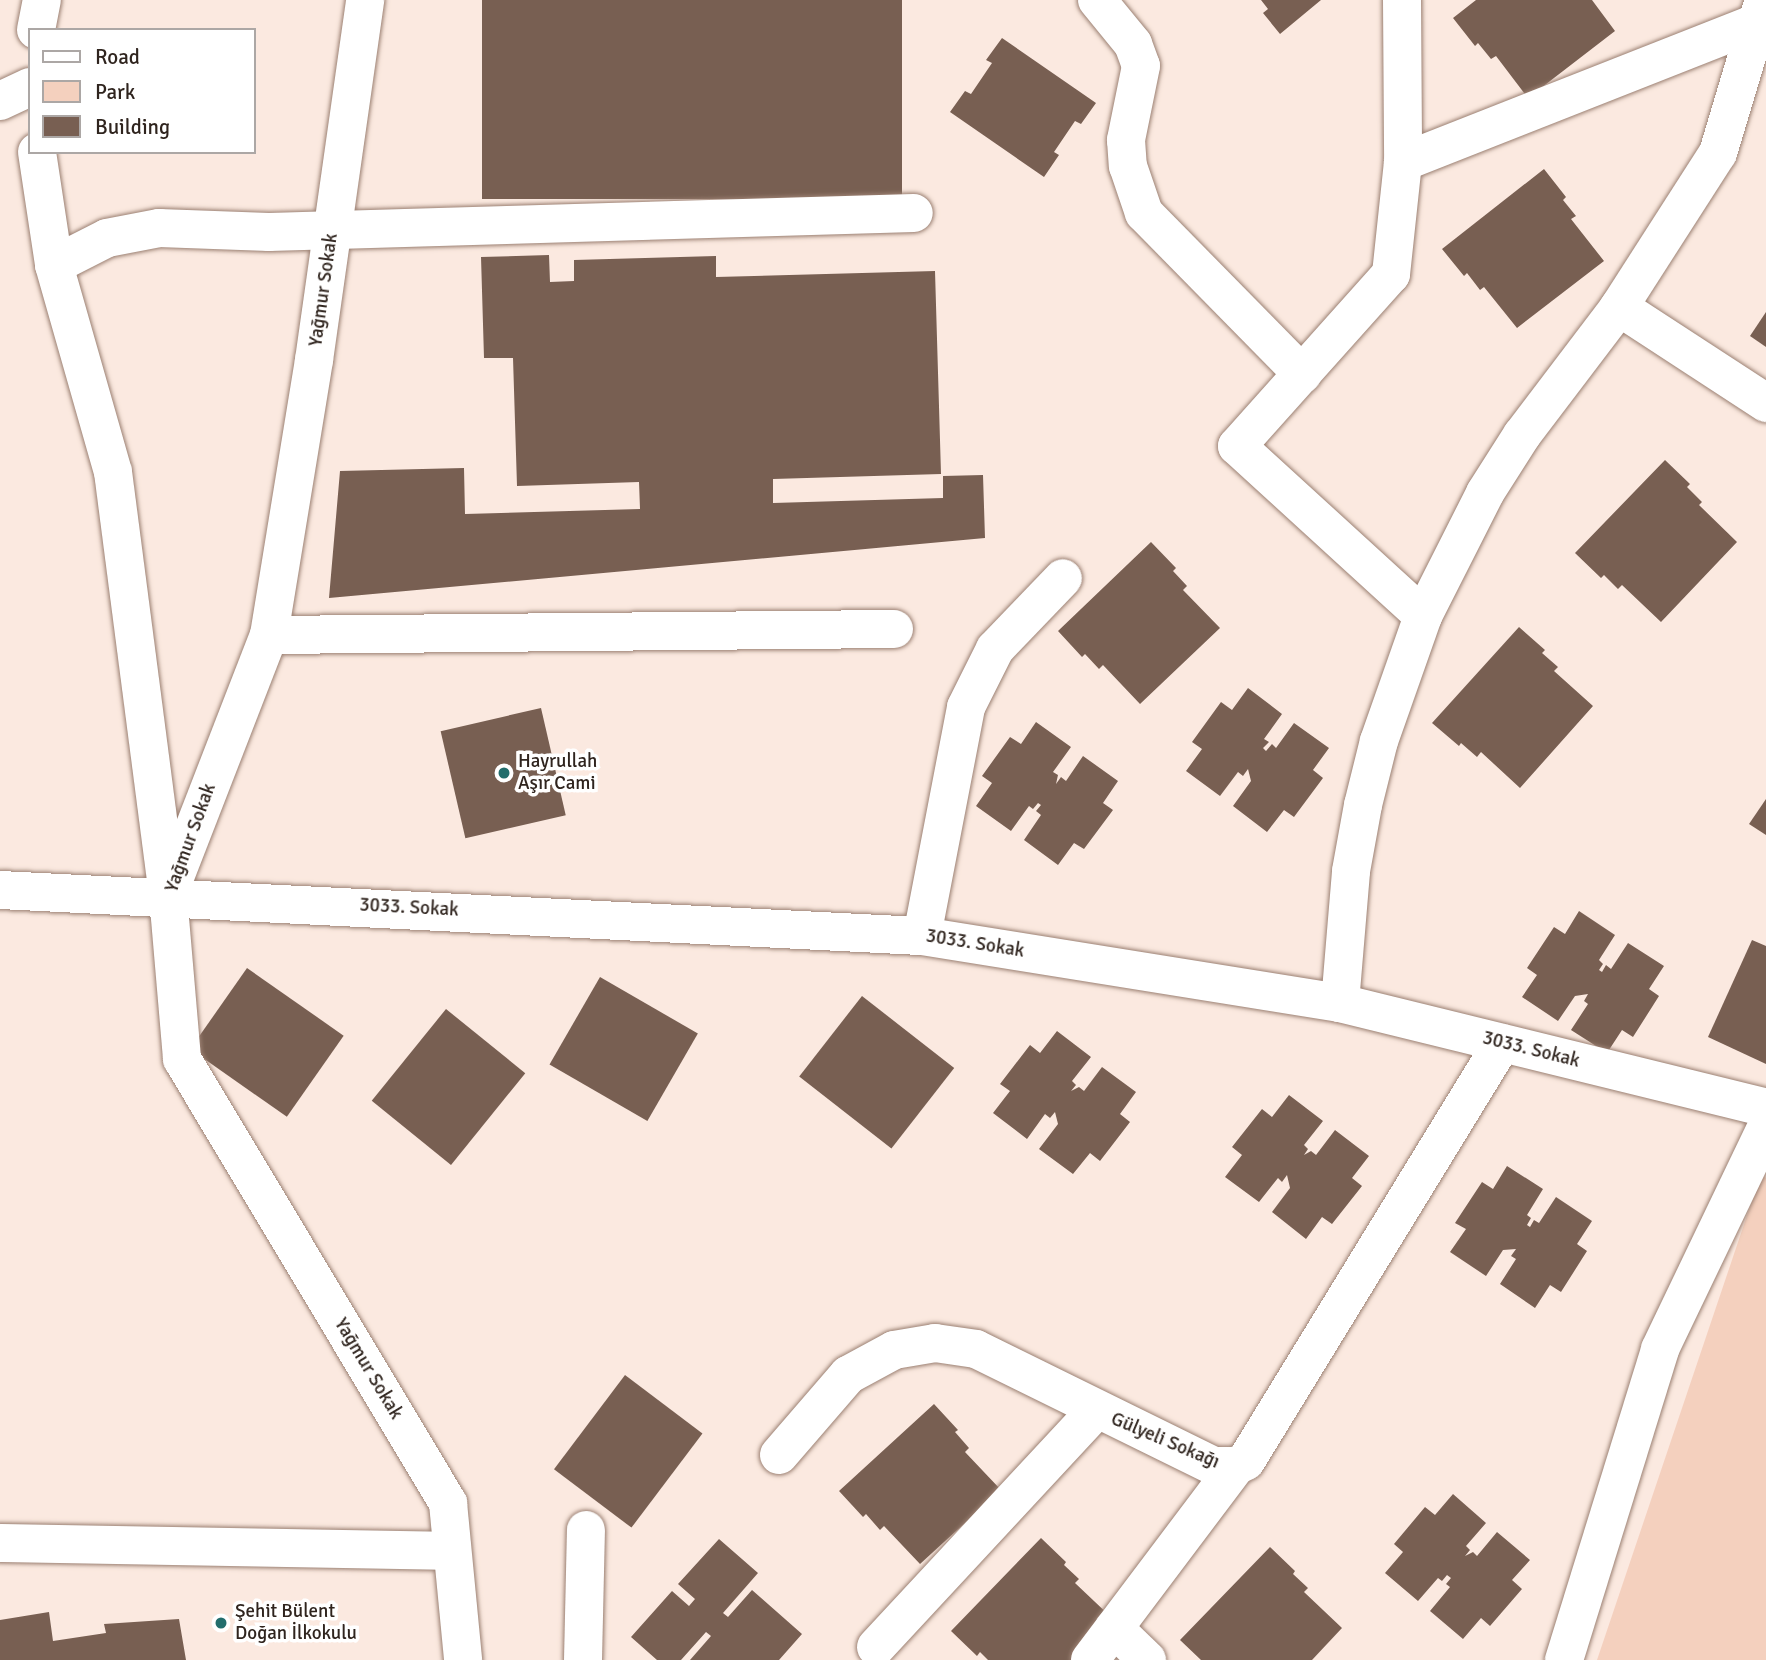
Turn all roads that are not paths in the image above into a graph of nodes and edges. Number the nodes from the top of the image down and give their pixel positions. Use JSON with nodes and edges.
{"nodes":[{"id":1,"x":42,"y":0,"type":"edge"},
{"id":2,"x":365,"y":0,"type":"edge"},
{"id":3,"x":1097,"y":0,"type":"edge"},
{"id":4,"x":1402,"y":0,"type":"edge"},
{"id":5,"x":1762,"y":11,"type":"edge"},
{"id":6,"x":36,"y":28,"type":"edge"},
{"id":7,"x":28,"y":88,"type":"edge"},
{"id":8,"x":0,"y":101,"type":"edge"},
{"id":9,"x":37,"y":154,"type":"edge"},
{"id":10,"x":1404,"y":162,"type":"junction"},
{"id":11,"x":914,"y":213,"type":"dead end"},
{"id":12,"x":332,"y":230,"type":"junction"},
{"id":13,"x":54,"y":265,"type":"junction"},
{"id":14,"x":1619,"y":307,"type":"junction"},
{"id":15,"x":1302,"y":374,"type":"junction"},
{"id":16,"x":1766,"y":404,"type":"edge"},
{"id":17,"x":1063,"y":578,"type":"dead end"},
{"id":18,"x":1423,"y":615,"type":"junction"},
{"id":19,"x":894,"y":629,"type":"dead end"},
{"id":20,"x":269,"y":635,"type":"junction"},
{"id":21,"x":0,"y":890,"type":"edge"},
{"id":22,"x":168,"y":895,"type":"junction"},
{"id":23,"x":922,"y":936,"type":"junction"},
{"id":24,"x":1340,"y":1003,"type":"junction"},
{"id":25,"x":1502,"y":1043,"type":"junction"},
{"id":26,"x":1766,"y":1108,"type":"edge"},
{"id":27,"x":1766,"y":1128,"type":"edge"},
{"id":28,"x":1096,"y":1410,"type":"junction"},
{"id":29,"x":779,"y":1455,"type":"dead end"},
{"id":30,"x":1236,"y":1466,"type":"junction"},
{"id":31,"x":586,"y":1530,"type":"dead end"},
{"id":32,"x":0,"y":1543,"type":"edge"},
{"id":33,"x":452,"y":1551,"type":"junction"},
{"id":34,"x":1114,"y":1628,"type":"junction"},
{"id":35,"x":877,"y":1656,"type":"edge"},
{"id":36,"x":463,"y":1660,"type":"edge"},
{"id":37,"x":583,"y":1660,"type":"edge"},
{"id":38,"x":1090,"y":1660,"type":"edge"},
{"id":39,"x":1147,"y":1660,"type":"edge"},
{"id":40,"x":1564,"y":1660,"type":"edge"}],
"edges":[{"from":1,"to":6,"type":"street"},
{"from":2,"to":12,"type":"street","name":"Yağmur Sokak"},
{"from":3,"to":15,"type":"street"},
{"from":4,"to":10,"type":"street"},
{"from":5,"to":10,"type":"street"},
{"from":5,"to":14,"type":"street"},
{"from":7,"to":8,"type":"street"},
{"from":9,"to":13,"type":"street"},
{"from":10,"to":15,"type":"street"},
{"from":11,"to":12,"type":"street"},
{"from":12,"to":13,"type":"street"},
{"from":12,"to":20,"type":"street","name":"Yağmur Sokak"},
{"from":13,"to":22,"type":"street"},
{"from":14,"to":16,"type":"street"},
{"from":14,"to":18,"type":"street"},
{"from":15,"to":18,"type":"street"},
{"from":17,"to":23,"type":"street"},
{"from":18,"to":24,"type":"street"},
{"from":19,"to":20,"type":"street"},
{"from":20,"to":22,"type":"street","name":"Yağmur Sokak"},
{"from":21,"to":22,"type":"street","name":"3033. Sokak"},
{"from":22,"to":23,"type":"street","name":"3033. Sokak"},
{"from":22,"to":33,"type":"street","name":"Yağmur Sokak"},
{"from":23,"to":24,"type":"street","name":"3033. Sokak"},
{"from":24,"to":25,"type":"street","name":"3033. Sokak"},
{"from":25,"to":26,"type":"street","name":"3033. Sokak"},
{"from":25,"to":30,"type":"street","name":"Gülyeli Sokağı"},
{"from":27,"to":40,"type":"street"},
{"from":28,"to":29,"type":"street","name":"Gülyeli Sokağı"},
{"from":28,"to":30,"type":"street","name":"Gülyeli Sokağı"},
{"from":28,"to":35,"type":"street"},
{"from":30,"to":34,"type":"street"},
{"from":31,"to":37,"type":"street"},
{"from":32,"to":33,"type":"street"},
{"from":33,"to":36,"type":"street","name":"Yağmur Sokak"},
{"from":34,"to":38,"type":"street"},
{"from":34,"to":39,"type":"street"}]}
